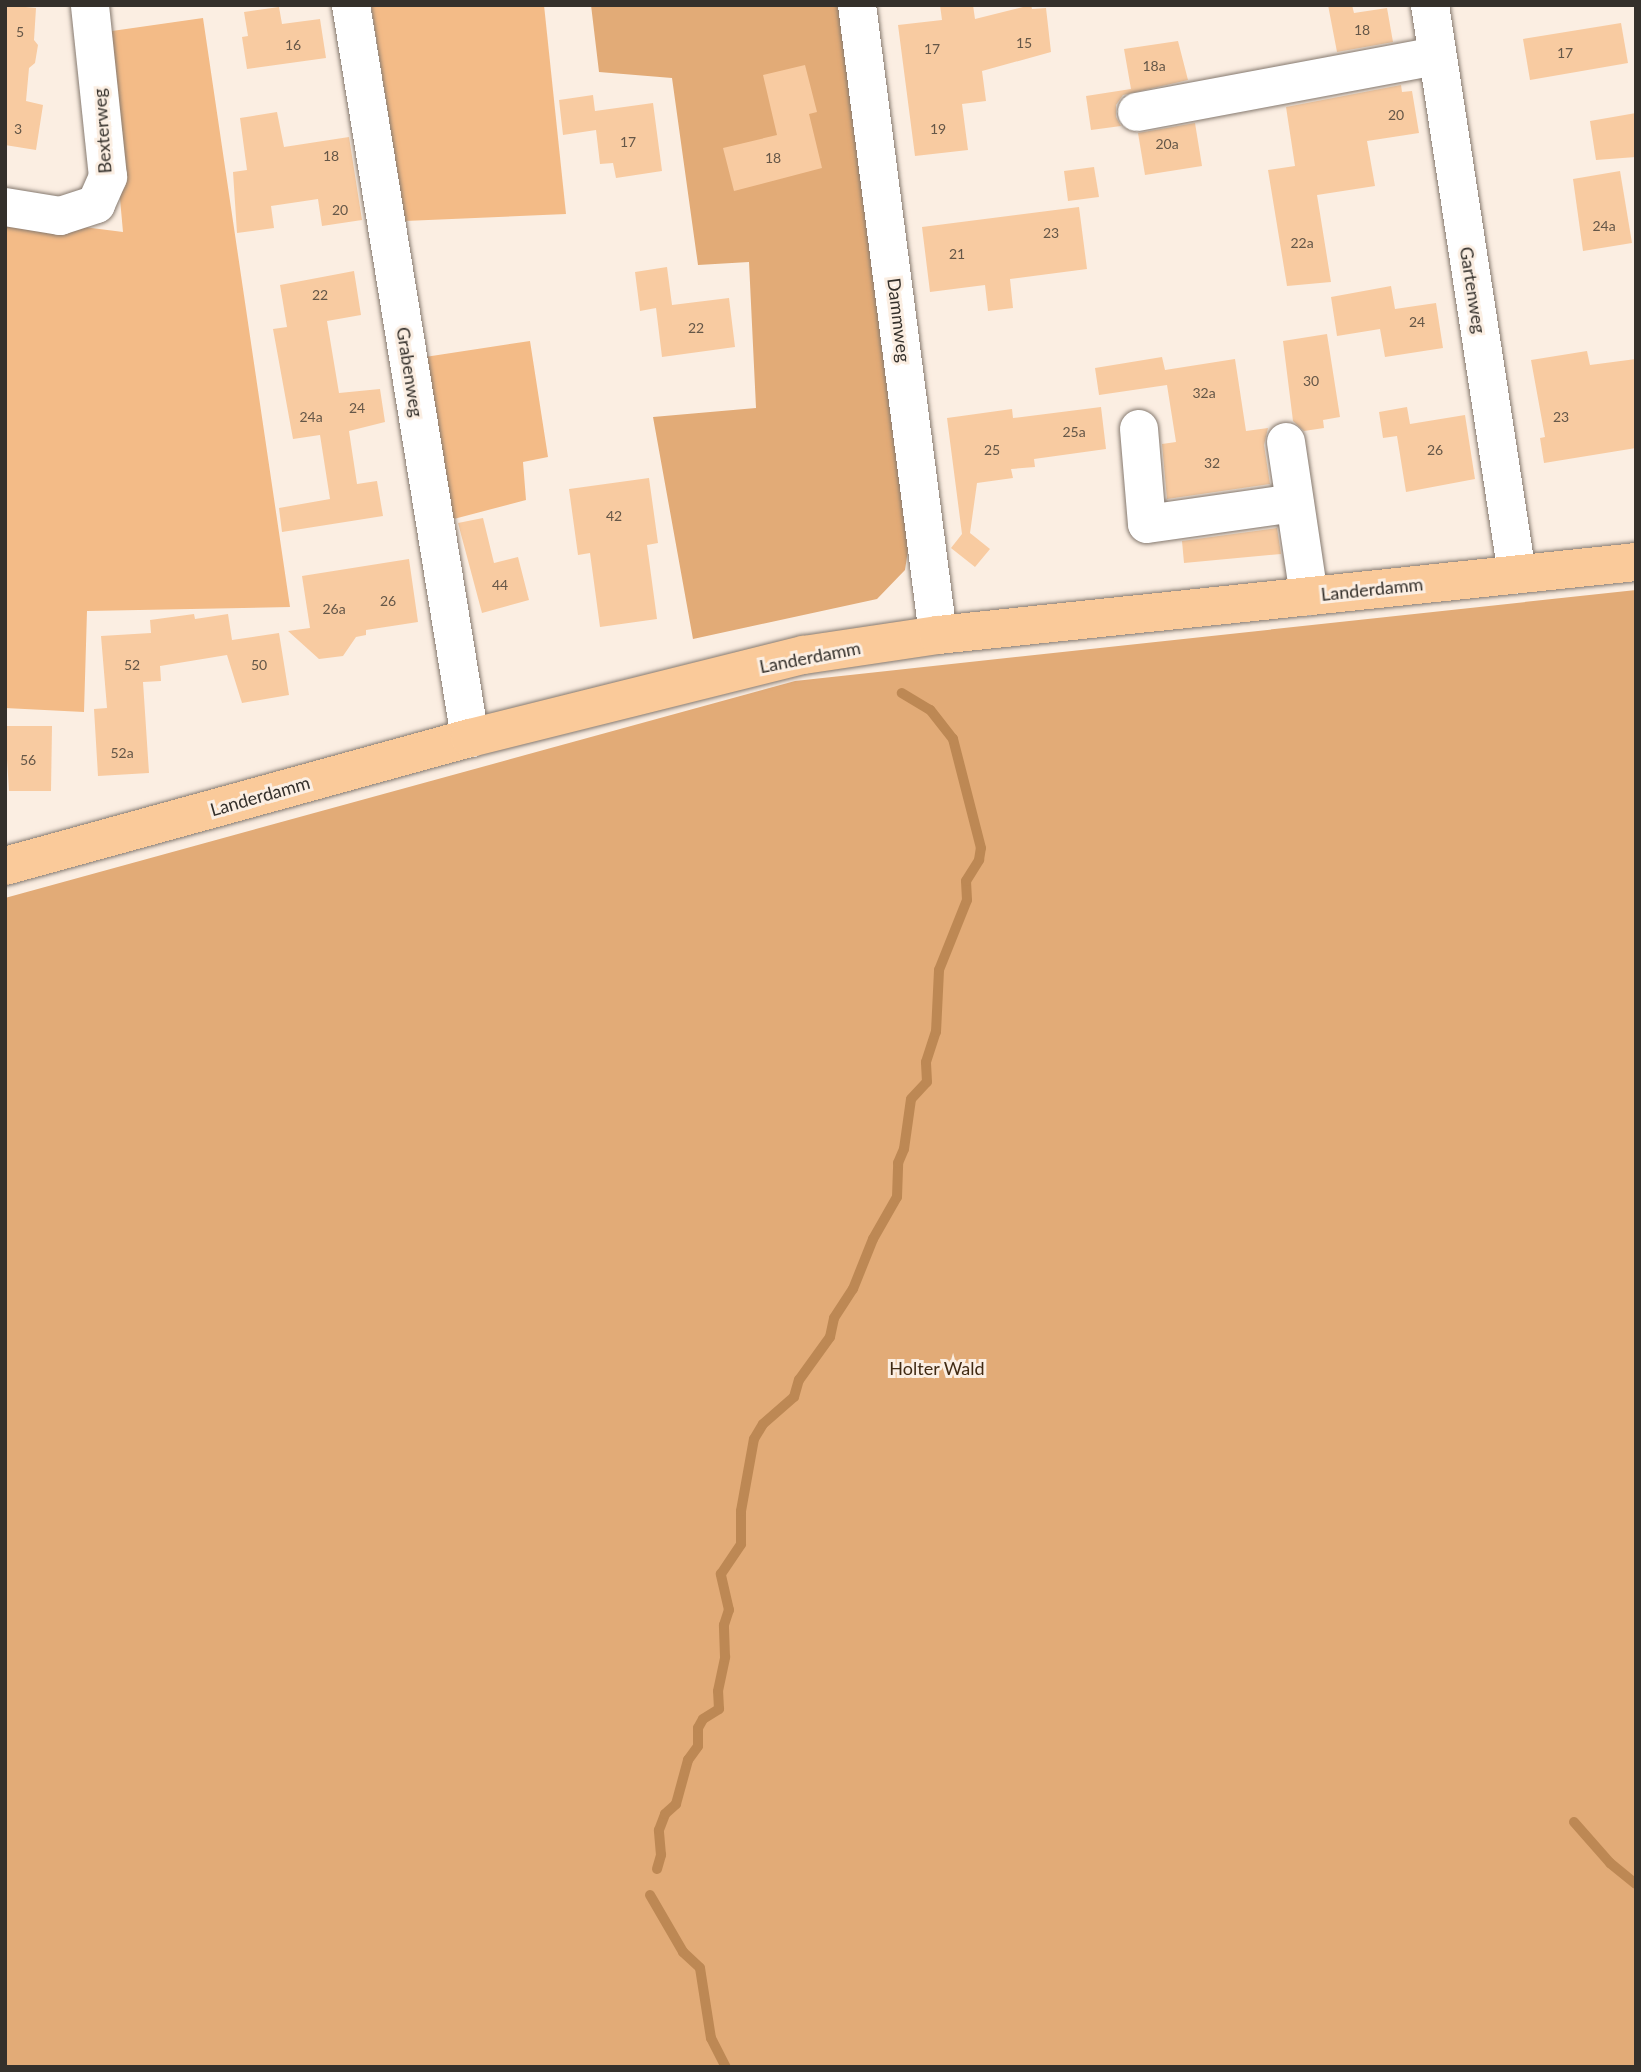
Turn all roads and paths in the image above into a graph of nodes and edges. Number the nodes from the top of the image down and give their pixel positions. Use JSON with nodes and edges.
{"nodes":[{"id":1,"x":90,"y":5,"type":"edge"},
{"id":2,"x":351,"y":5,"type":"edge"},
{"id":3,"x":857,"y":5,"type":"edge"},
{"id":4,"x":1430,"y":5,"type":"edge"},
{"id":5,"x":1437,"y":56,"type":"junction"},
{"id":6,"x":1137,"y":112,"type":"dead end"},
{"id":7,"x":5,"y":207,"type":"edge"},
{"id":8,"x":1139,"y":429,"type":"dead end"},
{"id":9,"x":1286,"y":442,"type":"dead end"},
{"id":10,"x":1295,"y":503,"type":"junction"},
{"id":11,"x":1636,"y":562,"type":"edge"},
{"id":12,"x":1517,"y":574,"type":"junction"},
{"id":13,"x":1309,"y":596,"type":"junction"},
{"id":14,"x":938,"y":635,"type":"junction"},
{"id":15,"x":470,"y":738,"type":"junction"},
{"id":16,"x":5,"y":866,"type":"edge"}],
"edges":[{"from":1,"to":7,"type":"street","name":"Bexterweg"},
{"from":2,"to":15,"type":"street","name":"Grabenweg"},
{"from":3,"to":14,"type":"street","name":"Dammweg"},
{"from":4,"to":5,"type":"street","name":"Gartenweg"},
{"from":5,"to":6,"type":"street"},
{"from":5,"to":12,"type":"street","name":"Gartenweg"},
{"from":8,"to":10,"type":"street"},
{"from":9,"to":10,"type":"street"},
{"from":10,"to":13,"type":"street"},
{"from":11,"to":12,"type":"main road","name":"Landerdamm"},
{"from":12,"to":13,"type":"main road","name":"Landerdamm"},
{"from":13,"to":14,"type":"main road","name":"Landerdamm"},
{"from":14,"to":15,"type":"main road","name":"Landerdamm"},
{"from":15,"to":16,"type":"main road","name":"Landerdamm"}]}
